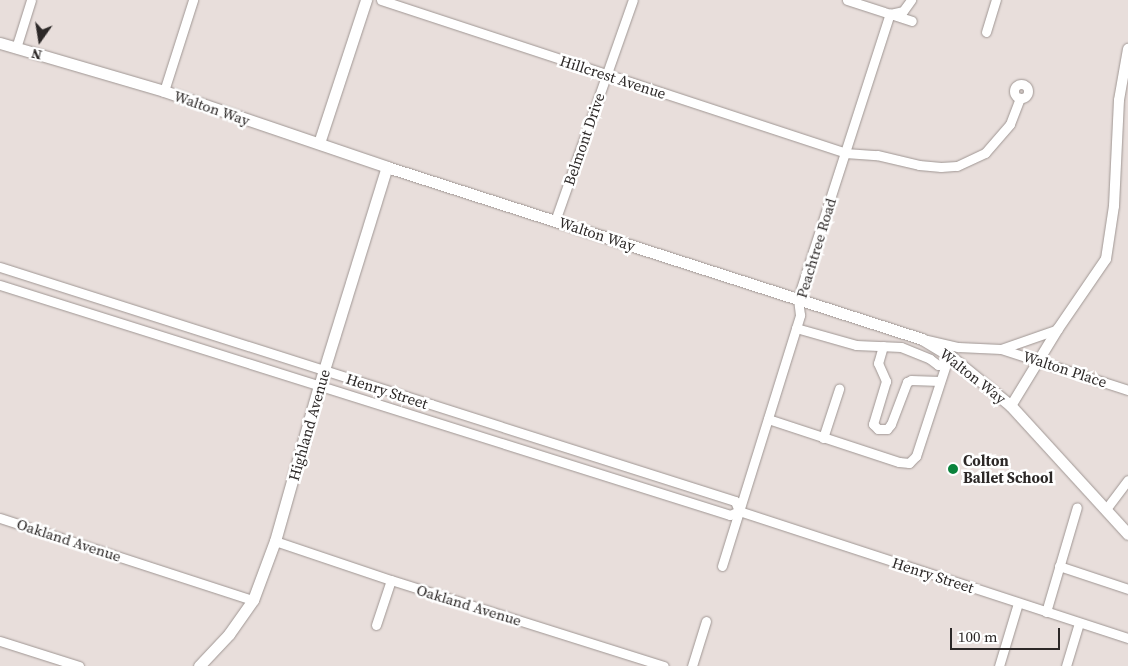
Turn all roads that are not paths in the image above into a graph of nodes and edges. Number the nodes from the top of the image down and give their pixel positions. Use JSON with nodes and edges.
{"nodes":[{"id":1,"x":31,"y":0,"type":"edge"},
{"id":2,"x":193,"y":0,"type":"edge"},
{"id":3,"x":366,"y":0,"type":"edge"},
{"id":4,"x":381,"y":0,"type":"edge"},
{"id":5,"x":633,"y":0,"type":"edge"},
{"id":6,"x":847,"y":0,"type":"edge"},
{"id":7,"x":911,"y":0,"type":"edge"},
{"id":8,"x":996,"y":0,"type":"edge"},
{"id":9,"x":890,"y":14,"type":"junction"},
{"id":10,"x":912,"y":21,"type":"dead end"},
{"id":11,"x":986,"y":32,"type":"dead end"},
{"id":12,"x":0,"y":43,"type":"edge"},
{"id":13,"x":16,"y":48,"type":"junction"},
{"id":14,"x":1128,"y":49,"type":"edge"},
{"id":15,"x":606,"y":74,"type":"junction"},
{"id":16,"x":164,"y":92,"type":"junction"},
{"id":17,"x":1020,"y":98,"type":"dead end"},
{"id":18,"x":319,"y":143,"type":"junction"},
{"id":19,"x":845,"y":153,"type":"junction"},
{"id":20,"x":387,"y":167,"type":"junction"},
{"id":21,"x":555,"y":221,"type":"junction"},
{"id":22,"x":0,"y":267,"type":"edge"},
{"id":23,"x":13,"y":271,"type":"junction"},
{"id":24,"x":4,"y":286,"type":"edge"},
{"id":25,"x":798,"y":298,"type":"junction"},
{"id":26,"x":102,"y":300,"type":"junction"},
{"id":27,"x":98,"y":316,"type":"junction"},
{"id":28,"x":177,"y":324,"type":"junction"},
{"id":29,"x":796,"y":328,"type":"junction"},
{"id":30,"x":1058,"y":329,"type":"junction"},
{"id":31,"x":922,"y":339,"type":"junction"},
{"id":32,"x":173,"y":340,"type":"junction"},
{"id":33,"x":883,"y":346,"type":"junction"},
{"id":34,"x":997,"y":349,"type":"junction"},
{"id":35,"x":947,"y":359,"type":"junction"},
{"id":36,"x":1040,"y":361,"type":"junction"},
{"id":37,"x":324,"y":371,"type":"junction"},
{"id":38,"x":940,"y":381,"type":"junction"},
{"id":39,"x":319,"y":386,"type":"junction"},
{"id":40,"x":839,"y":389,"type":"dead end"},
{"id":41,"x":1128,"y":390,"type":"edge"},
{"id":42,"x":1010,"y":406,"type":"junction"},
{"id":43,"x":768,"y":419,"type":"junction"},
{"id":44,"x":484,"y":422,"type":"junction"},
{"id":45,"x":479,"y":435,"type":"junction"},
{"id":46,"x":823,"y":438,"type":"junction"},
{"id":47,"x":645,"y":472,"type":"junction"},
{"id":48,"x":1128,"y":480,"type":"edge"},
{"id":49,"x":640,"y":486,"type":"junction"},
{"id":50,"x":1077,"y":507,"type":"dead end"},
{"id":51,"x":1106,"y":509,"type":"junction"},
{"id":52,"x":739,"y":511,"type":"junction"},
{"id":53,"x":0,"y":518,"type":"edge"},
{"id":54,"x":1128,"y":534,"type":"edge"},
{"id":55,"x":275,"y":541,"type":"junction"},
{"id":56,"x":722,"y":566,"type":"dead end"},
{"id":57,"x":1059,"y":566,"type":"junction"},
{"id":58,"x":391,"y":580,"type":"junction"},
{"id":59,"x":1128,"y":590,"type":"edge"},
{"id":60,"x":253,"y":600,"type":"junction"},
{"id":61,"x":1018,"y":603,"type":"junction"},
{"id":62,"x":1046,"y":612,"type":"junction"},
{"id":63,"x":706,"y":621,"type":"dead end"},
{"id":64,"x":1079,"y":623,"type":"junction"},
{"id":65,"x":376,"y":625,"type":"dead end"},
{"id":66,"x":1128,"y":638,"type":"edge"},
{"id":67,"x":0,"y":641,"type":"edge"},
{"id":68,"x":79,"y":666,"type":"edge"},
{"id":69,"x":199,"y":666,"type":"edge"},
{"id":70,"x":664,"y":666,"type":"edge"},
{"id":71,"x":692,"y":666,"type":"edge"},
{"id":72,"x":999,"y":666,"type":"edge"},
{"id":73,"x":1066,"y":666,"type":"edge"}],
"edges":[{"from":1,"to":13,"type":"street"},
{"from":2,"to":16,"type":"street"},
{"from":3,"to":18,"type":"main road"},
{"from":4,"to":15,"type":"street","name":"Hillcrest Avenue"},
{"from":5,"to":15,"type":"street","name":"Belmont Drive"},
{"from":6,"to":9,"type":"street"},
{"from":7,"to":9,"type":"street"},
{"from":8,"to":11,"type":"street"},
{"from":9,"to":10,"type":"street"},
{"from":9,"to":19,"type":"street","name":"Peachtree Road"},
{"from":12,"to":13,"type":"main road","name":"Walton Way"},
{"from":13,"to":16,"type":"main road","name":"Walton Way"},
{"from":14,"to":30,"type":"street"},
{"from":15,"to":19,"type":"street","name":"Hillcrest Avenue"},
{"from":15,"to":21,"type":"street","name":"Belmont Drive"},
{"from":16,"to":18,"type":"main road","name":"Walton Way"},
{"from":17,"to":19,"type":"street","name":"Hillcrest Avenue"},
{"from":18,"to":20,"type":"main road","name":"Walton Way"},
{"from":19,"to":25,"type":"street","name":"Peachtree Road"},
{"from":20,"to":21,"type":"main road","name":"Walton Way"},
{"from":20,"to":37,"type":"main road","name":"Highland Avenue"},
{"from":21,"to":25,"type":"main road","name":"Walton Way"},
{"from":22,"to":23,"type":"street","name":"Henry Street"},
{"from":23,"to":24,"type":"street","name":"Henry Street"},
{"from":23,"to":26,"type":"street","name":"Henry Street"},
{"from":24,"to":27,"type":"street","name":"Henry Street"},
{"from":25,"to":29,"type":"street","name":"Peachtree Road"},
{"from":25,"to":31,"type":"main road","name":"Walton Way"},
{"from":26,"to":27,"type":"street"},
{"from":26,"to":28,"type":"street","name":"Henry Street"},
{"from":27,"to":32,"type":"street","name":"Henry Street"},
{"from":28,"to":32,"type":"street"},
{"from":28,"to":37,"type":"street","name":"Henry Street"},
{"from":29,"to":33,"type":"street"},
{"from":29,"to":43,"type":"street","name":"Peachtree Road"},
{"from":30,"to":34,"type":"street"},
{"from":30,"to":36,"type":"street"},
{"from":31,"to":34,"type":"street"},
{"from":31,"to":35,"type":"main road","name":"Walton Way"},
{"from":32,"to":39,"type":"street","name":"Henry Street"},
{"from":33,"to":35,"type":"street"},
{"from":33,"to":38,"type":"street"},
{"from":34,"to":36,"type":"street","name":"Walton Place"},
{"from":35,"to":38,"type":"street"},
{"from":35,"to":42,"type":"main road","name":"Walton Way"},
{"from":36,"to":41,"type":"street","name":"Walton Place"},
{"from":36,"to":42,"type":"street"},
{"from":37,"to":39,"type":"main road","name":"Highland Avenue"},
{"from":37,"to":44,"type":"street","name":"Henry Street"},
{"from":38,"to":46,"type":"street"},
{"from":39,"to":45,"type":"street","name":"Henry Street"},
{"from":39,"to":55,"type":"main road","name":"Highland Avenue"},
{"from":40,"to":46,"type":"street"},
{"from":42,"to":51,"type":"main road","name":"Walton Way"},
{"from":43,"to":46,"type":"street"},
{"from":43,"to":52,"type":"street","name":"Peachtree Road"},
{"from":44,"to":45,"type":"street"},
{"from":44,"to":47,"type":"street","name":"Henry Street"},
{"from":45,"to":49,"type":"street","name":"Henry Street"},
{"from":47,"to":49,"type":"street"},
{"from":47,"to":52,"type":"street","name":"Henry Street"},
{"from":48,"to":51,"type":"street"},
{"from":49,"to":52,"type":"street","name":"Henry Street"},
{"from":50,"to":57,"type":"street"},
{"from":51,"to":54,"type":"main road","name":"Walton Way"},
{"from":52,"to":56,"type":"street","name":"Peachtree Road"},
{"from":52,"to":61,"type":"street","name":"Henry Street"},
{"from":53,"to":60,"type":"street","name":"Oakland Avenue"},
{"from":55,"to":58,"type":"street","name":"Oakland Avenue"},
{"from":55,"to":60,"type":"main road","name":"Highland Avenue"},
{"from":57,"to":59,"type":"street"},
{"from":57,"to":62,"type":"street"},
{"from":58,"to":65,"type":"street"},
{"from":58,"to":70,"type":"street","name":"Oakland Avenue"},
{"from":60,"to":69,"type":"main road","name":"Highland Avenue"},
{"from":61,"to":62,"type":"street","name":"Henry Street"},
{"from":61,"to":72,"type":"street"},
{"from":62,"to":64,"type":"street","name":"Henry Street"},
{"from":63,"to":71,"type":"street"},
{"from":64,"to":66,"type":"street","name":"Henry Street"},
{"from":64,"to":73,"type":"street"},
{"from":67,"to":68,"type":"street"}]}
